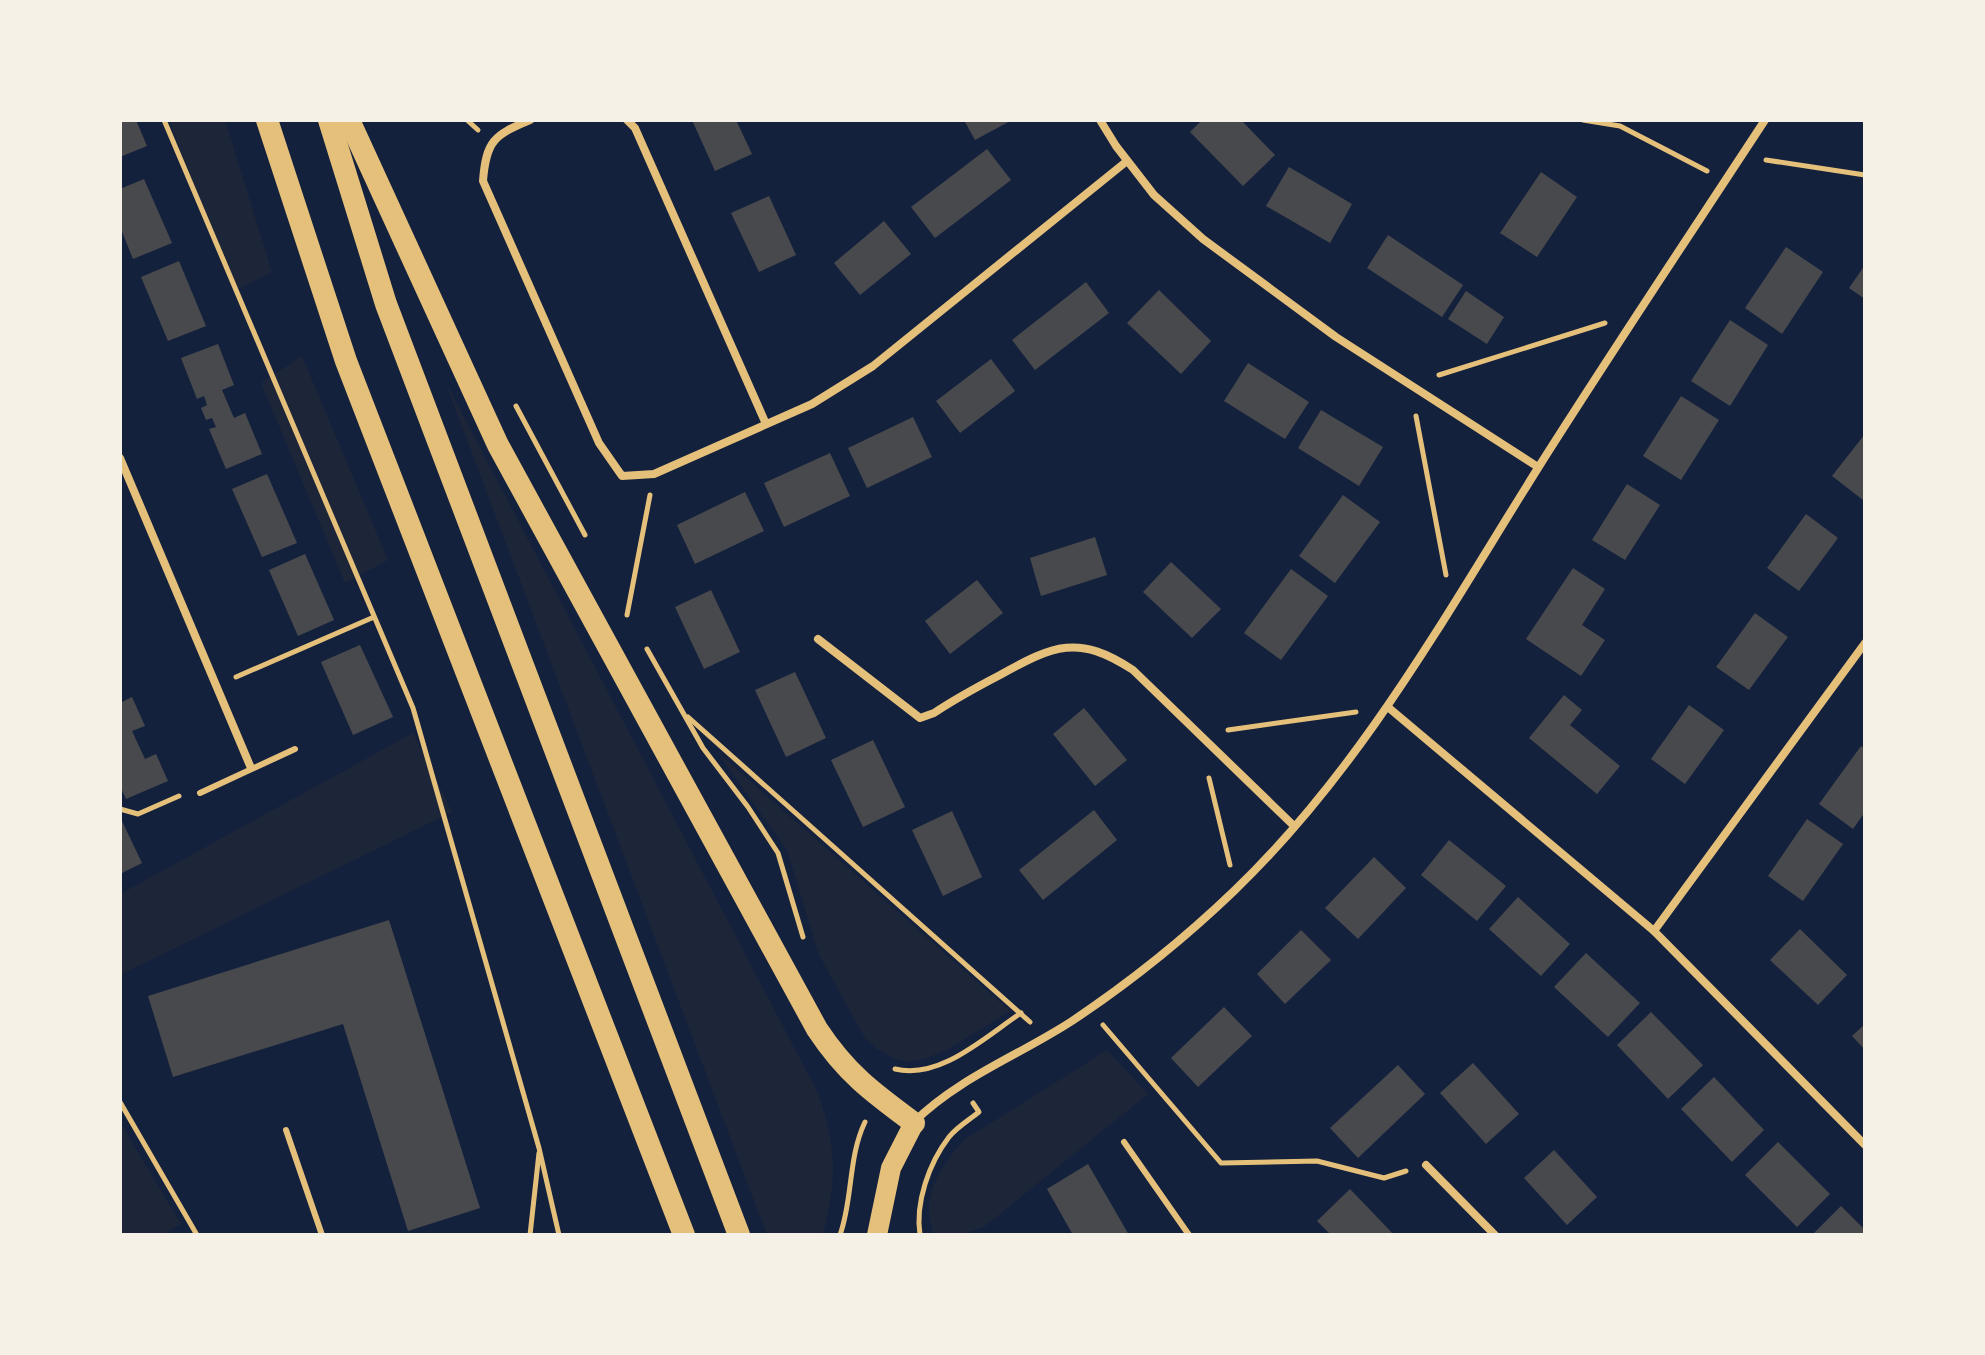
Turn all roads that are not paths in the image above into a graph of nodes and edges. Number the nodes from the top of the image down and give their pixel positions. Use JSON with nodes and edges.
{"nodes":[{"id":1,"x":267,"y":120,"type":"edge"},
{"id":2,"x":329,"y":120,"type":"edge"},
{"id":3,"x":349,"y":120,"type":"edge"},
{"id":4,"x":530,"y":120,"type":"edge"},
{"id":5,"x":627,"y":120,"type":"edge"},
{"id":6,"x":1100,"y":120,"type":"edge"},
{"id":7,"x":1765,"y":120,"type":"edge"},
{"id":8,"x":1127,"y":161,"type":"junction"},
{"id":9,"x":766,"y":424,"type":"junction"},
{"id":10,"x":120,"y":458,"type":"edge"},
{"id":11,"x":1538,"y":467,"type":"junction"},
{"id":12,"x":818,"y":639,"type":"dead end"},
{"id":13,"x":1865,"y":643,"type":"edge"},
{"id":14,"x":1389,"y":708,"type":"junction"},
{"id":15,"x":295,"y":749,"type":"dead end"},
{"id":16,"x":251,"y":768,"type":"junction"},
{"id":17,"x":200,"y":793,"type":"road end"},
{"id":18,"x":1294,"y":826,"type":"junction"},
{"id":19,"x":1654,"y":931,"type":"junction"},
{"id":20,"x":914,"y":1123,"type":"junction"},
{"id":21,"x":286,"y":1130,"type":"dead end"},
{"id":22,"x":1124,"y":1142,"type":"dead end"},
{"id":23,"x":1865,"y":1145,"type":"edge"},
{"id":24,"x":1426,"y":1165,"type":"road end"},
{"id":25,"x":322,"y":1235,"type":"edge"},
{"id":26,"x":684,"y":1235,"type":"edge"},
{"id":27,"x":739,"y":1235,"type":"edge"},
{"id":28,"x":877,"y":1235,"type":"edge"},
{"id":29,"x":1189,"y":1235,"type":"edge"},
{"id":30,"x":1495,"y":1235,"type":"edge"}],
"edges":[{"from":1,"to":26,"type":"highway"},
{"from":2,"to":27,"type":"highway"},
{"from":3,"to":20,"type":"highway"},
{"from":4,"to":9,"type":"street"},
{"from":5,"to":9,"type":"street"},
{"from":6,"to":8,"type":"street"},
{"from":7,"to":11,"type":"street"},
{"from":8,"to":9,"type":"street"},
{"from":8,"to":11,"type":"street"},
{"from":10,"to":16,"type":"street"},
{"from":11,"to":14,"type":"street"},
{"from":12,"to":18,"type":"street"},
{"from":13,"to":19,"type":"street"},
{"from":14,"to":18,"type":"street"},
{"from":14,"to":19,"type":"street"},
{"from":15,"to":16,"type":"lane"},
{"from":16,"to":17,"type":"lane"},
{"from":18,"to":20,"type":"street"},
{"from":19,"to":23,"type":"street"},
{"from":20,"to":28,"type":"main road"},
{"from":21,"to":25,"type":"lane"},
{"from":22,"to":29,"type":"lane"},
{"from":24,"to":30,"type":"street"}]}
